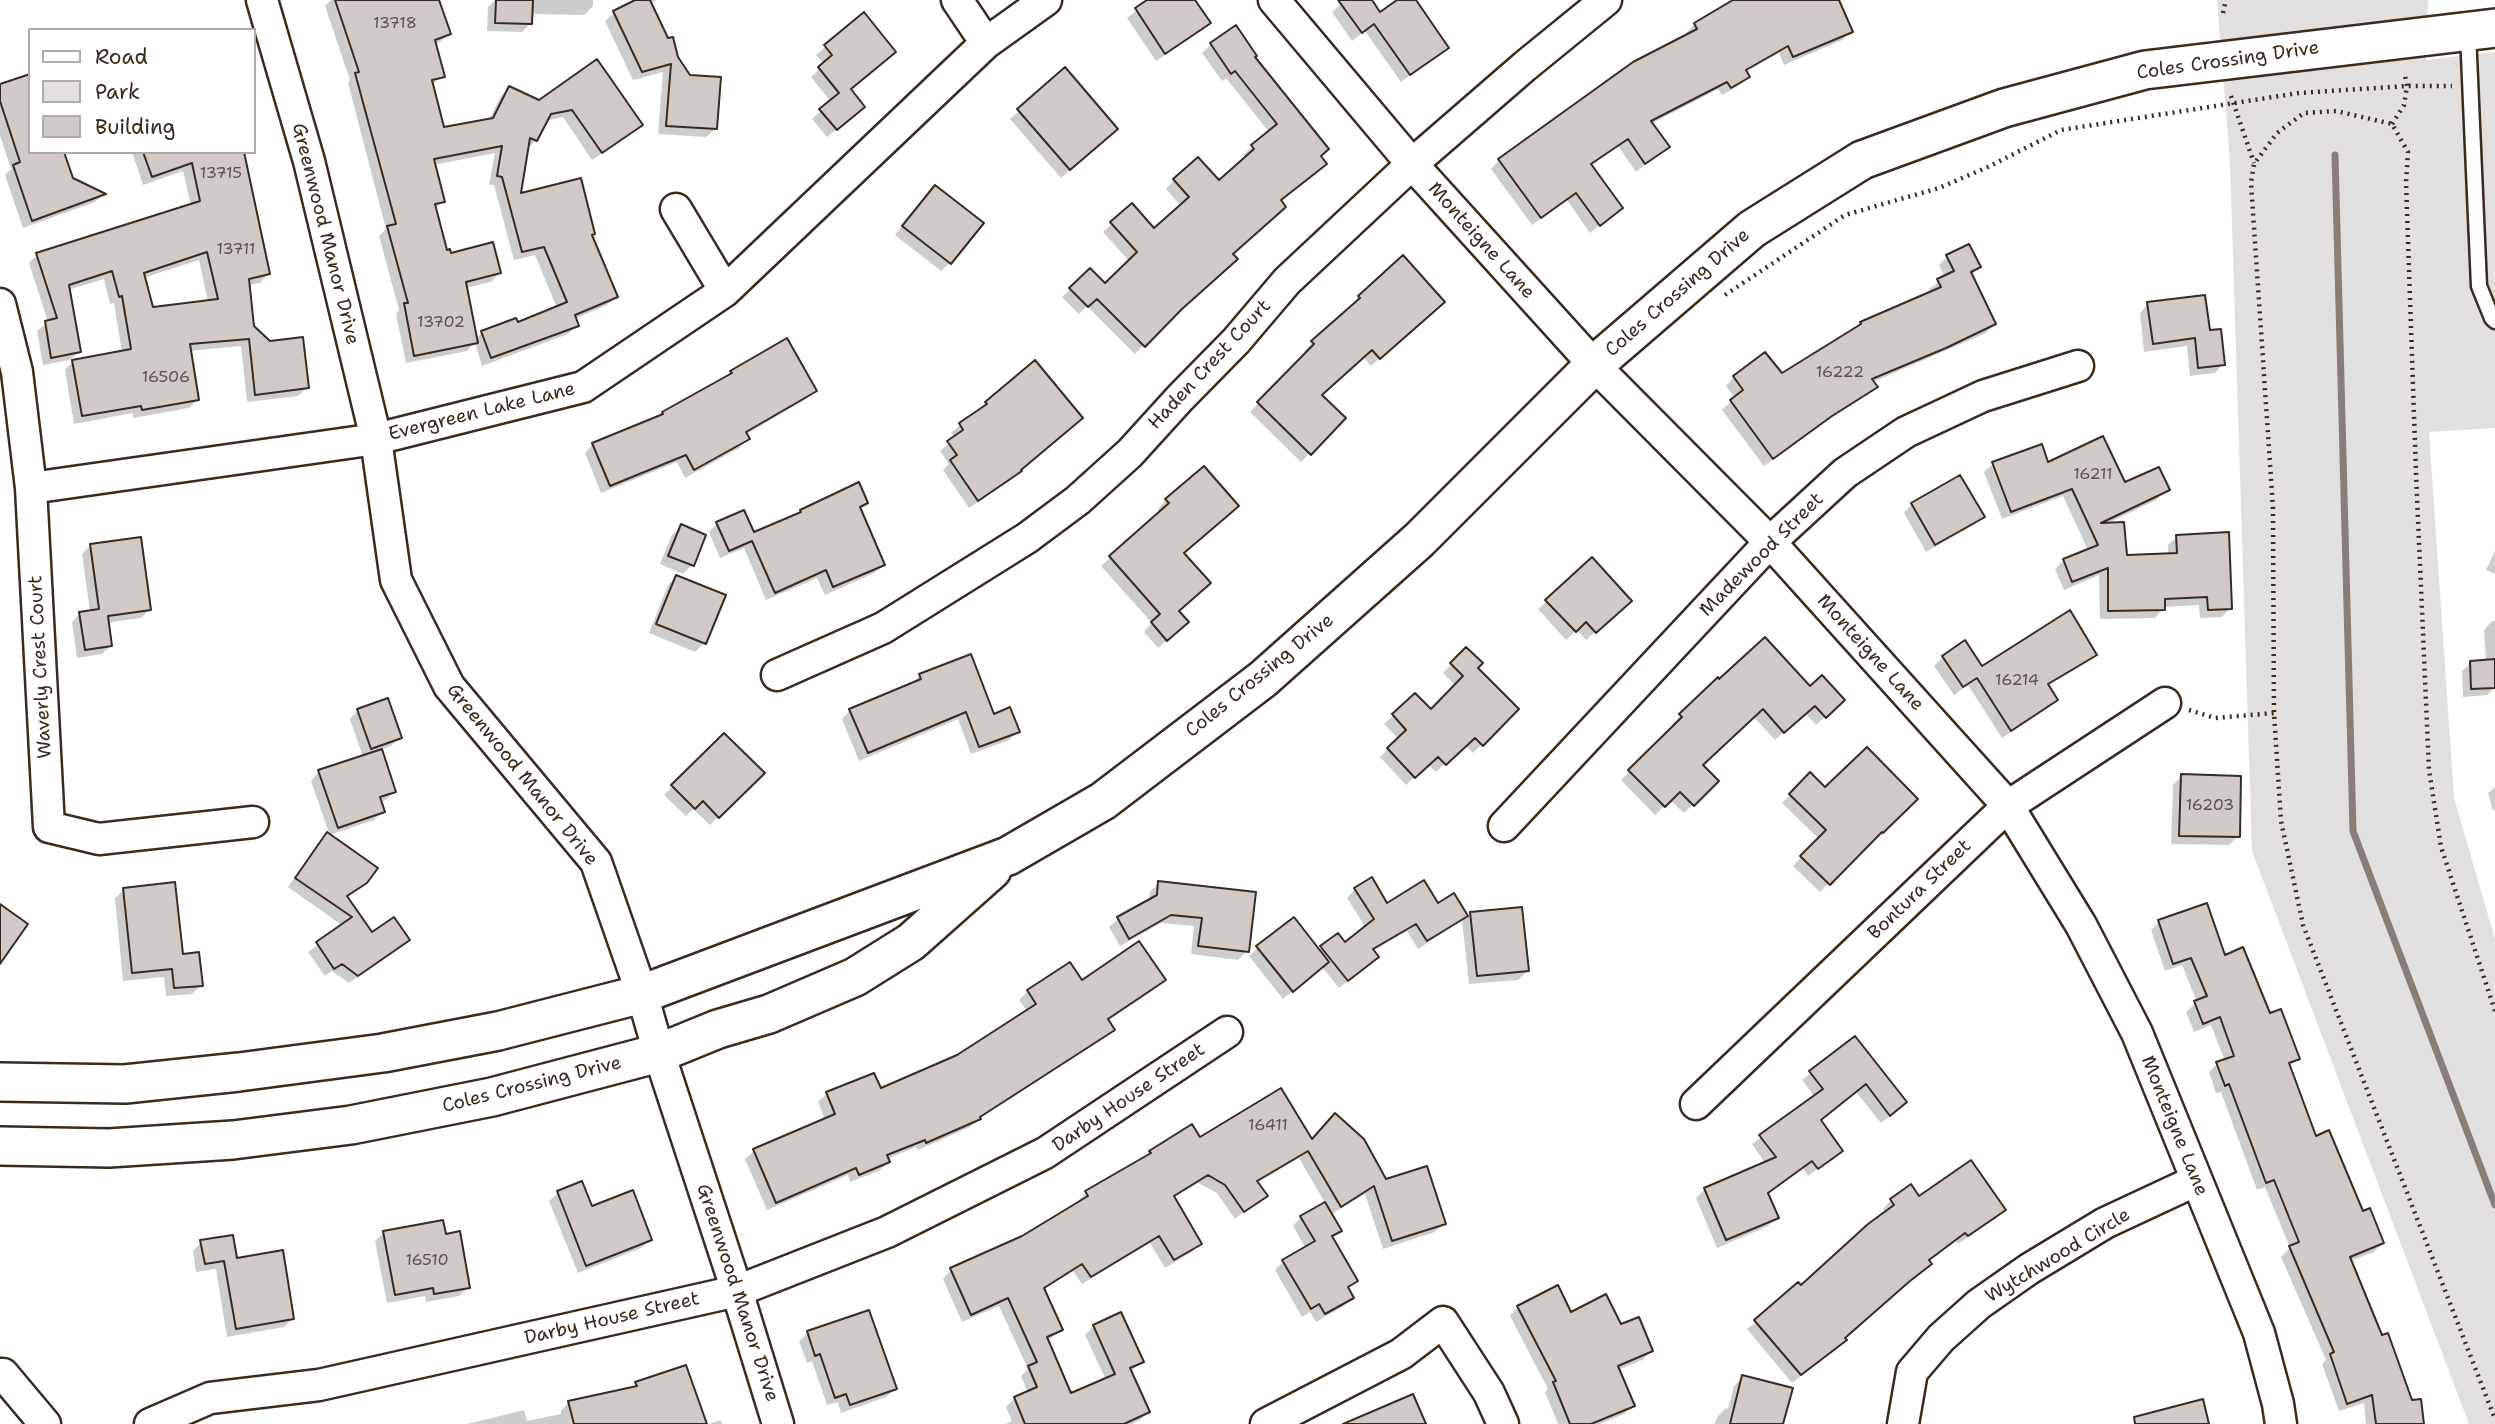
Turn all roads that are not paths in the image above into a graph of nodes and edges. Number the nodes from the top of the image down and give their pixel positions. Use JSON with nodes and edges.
{"nodes":[{"id":1,"x":262,"y":0,"type":"edge"},
{"id":2,"x":957,"y":0,"type":"edge"},
{"id":3,"x":1046,"y":0,"type":"edge"},
{"id":4,"x":1274,"y":0,"type":"edge"},
{"id":5,"x":1606,"y":0,"type":"edge"},
{"id":6,"x":2482,"y":30,"type":"edge"},
{"id":7,"x":986,"y":43,"type":"junction"},
{"id":8,"x":1412,"y":164,"type":"junction"},
{"id":9,"x":676,"y":209,"type":"dead end"},
{"id":10,"x":725,"y":291,"type":"junction"},
{"id":11,"x":0,"y":304,"type":"edge"},
{"id":12,"x":2495,"y":321,"type":"edge"},
{"id":13,"x":1594,"y":366,"type":"junction"},
{"id":14,"x":2078,"y":366,"type":"dead end"},
{"id":15,"x":376,"y":439,"type":"junction"},
{"id":16,"x":31,"y":488,"type":"junction"},
{"id":17,"x":1770,"y":542,"type":"junction"},
{"id":18,"x":776,"y":675,"type":"dead end"},
{"id":19,"x":2165,"y":703,"type":"road end"},
{"id":20,"x":2008,"y":806,"type":"junction"},
{"id":21,"x":253,"y":822,"type":"dead end"},
{"id":22,"x":1504,"y":827,"type":"dead end"},
{"id":23,"x":1008,"y":856,"type":"junction"},
{"id":24,"x":642,"y":994,"type":"junction"},
{"id":25,"x":1227,"y":1032,"type":"dead end"},
{"id":26,"x":659,"y":1054,"type":"junction"},
{"id":27,"x":0,"y":1082,"type":"edge"},
{"id":28,"x":1696,"y":1104,"type":"dead end"},
{"id":29,"x":0,"y":1146,"type":"edge"},
{"id":30,"x":2195,"y":1181,"type":"junction"},
{"id":31,"x":737,"y":1291,"type":"junction"},
{"id":32,"x":0,"y":1374,"type":"edge"},
{"id":33,"x":45,"y":1424,"type":"edge"},
{"id":34,"x":150,"y":1424,"type":"edge"},
{"id":35,"x":778,"y":1424,"type":"edge"},
{"id":36,"x":1266,"y":1424,"type":"edge"},
{"id":37,"x":1503,"y":1424,"type":"edge"},
{"id":38,"x":1903,"y":1424,"type":"edge"},
{"id":39,"x":2281,"y":1424,"type":"edge"}],
"edges":[{"from":1,"to":15,"type":"street","name":"Greenwood Manor Drive"},
{"from":2,"to":7,"type":"street"},
{"from":3,"to":7,"type":"street","name":"Evergreen Lake Lane"},
{"from":4,"to":8,"type":"street","name":"Monteigne Lane"},
{"from":5,"to":8,"type":"street","name":"Haden Crest Court"},
{"from":6,"to":12,"type":"lane"},
{"from":6,"to":13,"type":"street","name":"Coles Crossing Drive"},
{"from":7,"to":10,"type":"street","name":"Evergreen Lake Lane"},
{"from":8,"to":13,"type":"street","name":"Monteigne Lane"},
{"from":8,"to":18,"type":"street","name":"Haden Crest Court"},
{"from":9,"to":10,"type":"street"},
{"from":10,"to":15,"type":"street","name":"Evergreen Lake Lane"},
{"from":11,"to":16,"type":"street","name":"Waverly Crest Court"},
{"from":13,"to":17,"type":"street","name":"Monteigne Lane"},
{"from":13,"to":23,"type":"street","name":"Coles Crossing Drive"},
{"from":14,"to":17,"type":"street","name":"Madewood Street"},
{"from":15,"to":16,"type":"street","name":"Evergreen Lake Lane"},
{"from":15,"to":24,"type":"street","name":"Greenwood Manor Drive"},
{"from":16,"to":21,"type":"street","name":"Waverly Crest Court"},
{"from":17,"to":20,"type":"street","name":"Monteigne Lane"},
{"from":17,"to":22,"type":"street","name":"Madewood Street"},
{"from":19,"to":20,"type":"street","name":"Bontura Street"},
{"from":20,"to":28,"type":"street","name":"Bontura Street"},
{"from":20,"to":30,"type":"street","name":"Monteigne Lane"},
{"from":23,"to":24,"type":"street","name":"Coles Crossing Drive"},
{"from":23,"to":26,"type":"street","name":"Coles Crossing Drive"},
{"from":24,"to":26,"type":"street","name":"Greenwood Manor Drive"},
{"from":24,"to":27,"type":"street","name":"Coles Crossing Drive"},
{"from":25,"to":31,"type":"street","name":"Darby House Street"},
{"from":26,"to":29,"type":"street","name":"Coles Crossing Drive"},
{"from":26,"to":31,"type":"street","name":"Greenwood Manor Drive"},
{"from":30,"to":38,"type":"street","name":"Wytchwood Circle"},
{"from":30,"to":39,"type":"street","name":"Monteigne Lane"},
{"from":31,"to":34,"type":"street","name":"Darby House Street"},
{"from":31,"to":35,"type":"street","name":"Greenwood Manor Drive"},
{"from":32,"to":33,"type":"street"},
{"from":36,"to":37,"type":"street"}]}
